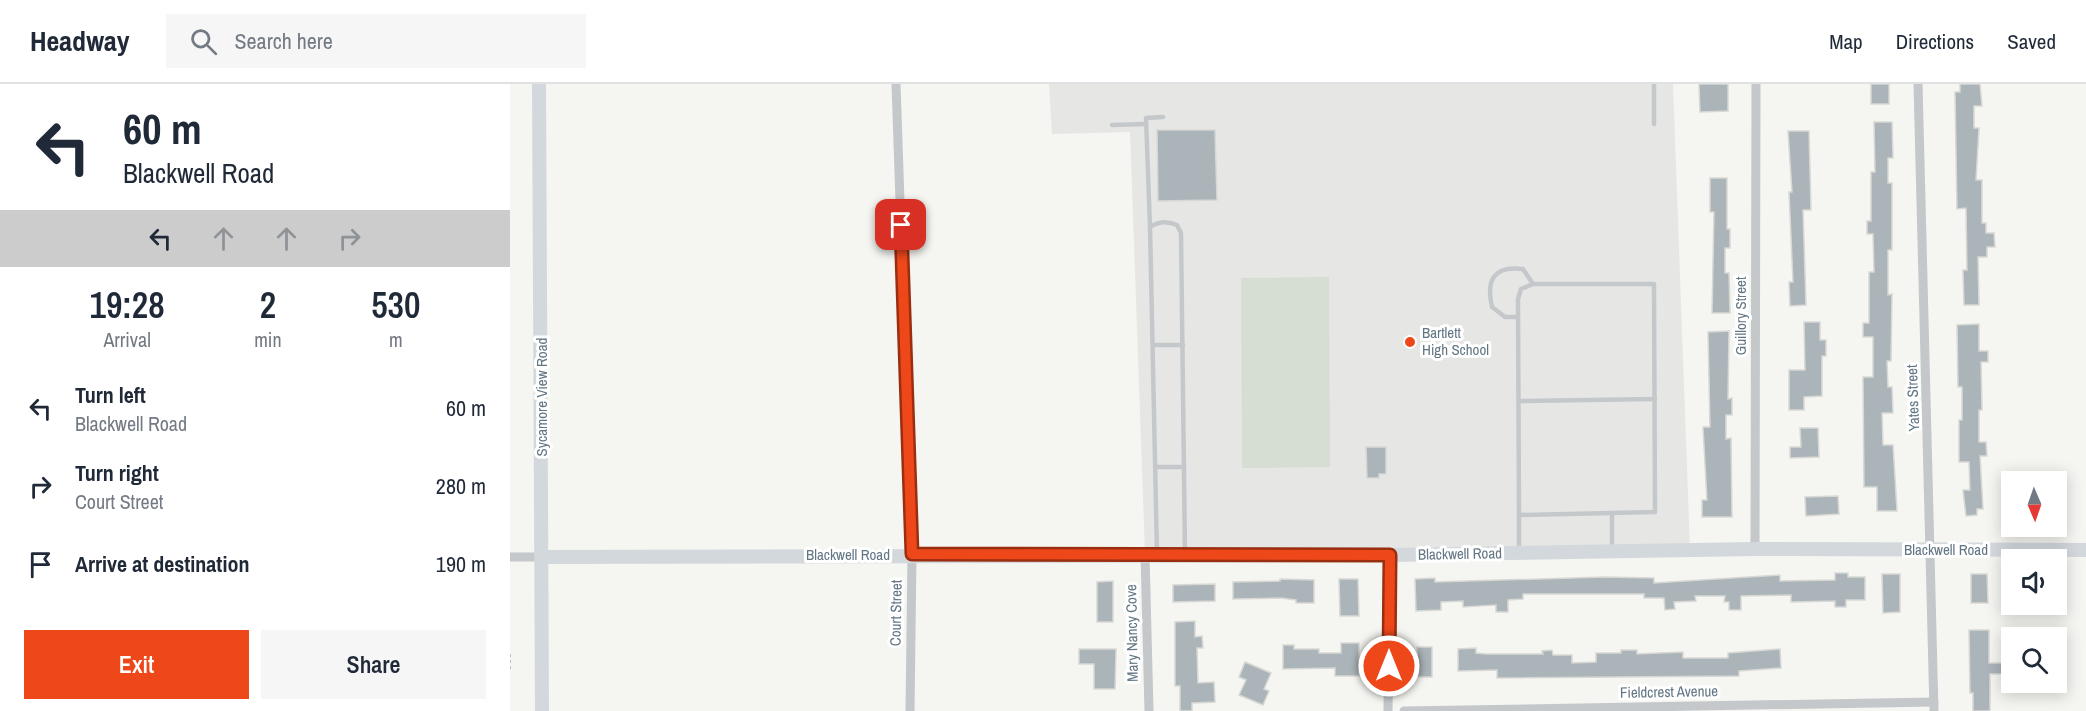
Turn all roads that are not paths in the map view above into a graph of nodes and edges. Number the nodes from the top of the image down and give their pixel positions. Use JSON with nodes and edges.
{"nodes":[{"id":1,"x":539,"y":84,"type":"edge"},
{"id":2,"x":896,"y":84,"type":"edge"},
{"id":3,"x":1654,"y":84,"type":"edge"},
{"id":4,"x":1756,"y":84,"type":"edge"},
{"id":5,"x":1918,"y":84,"type":"edge"},
{"id":6,"x":1162,"y":117,"type":"dead end"},
{"id":7,"x":1146,"y":124,"type":"junction"},
{"id":8,"x":1654,"y":124,"type":"dead end"},
{"id":9,"x":1112,"y":125,"type":"dead end"},
{"id":10,"x":1150,"y":226,"type":"junction"},
{"id":11,"x":1533,"y":284,"type":"junction"},
{"id":12,"x":1518,"y":317,"type":"junction"},
{"id":13,"x":1153,"y":345,"type":"junction"},
{"id":14,"x":1182,"y":345,"type":"junction"},
{"id":15,"x":1655,"y":399,"type":"junction"},
{"id":16,"x":1519,"y":401,"type":"junction"},
{"id":17,"x":1156,"y":467,"type":"junction"},
{"id":18,"x":1184,"y":467,"type":"junction"},
{"id":19,"x":1612,"y":513,"type":"junction"},
{"id":20,"x":1519,"y":515,"type":"junction"},
{"id":21,"x":1755,"y":549,"type":"junction"},
{"id":22,"x":1932,"y":549,"type":"junction"},
{"id":23,"x":2086,"y":550,"type":"edge"},
{"id":24,"x":1612,"y":551,"type":"junction"},
{"id":25,"x":1519,"y":553,"type":"junction"},
{"id":26,"x":912,"y":554,"type":"junction"},
{"id":27,"x":1151,"y":554,"type":"junction"},
{"id":28,"x":1185,"y":554,"type":"junction"},
{"id":29,"x":1390,"y":555,"type":"junction"},
{"id":30,"x":510,"y":557,"type":"edge"},
{"id":31,"x":542,"y":557,"type":"junction"},
{"id":32,"x":1934,"y":706,"type":"edge"},
{"id":33,"x":542,"y":711,"type":"edge"},
{"id":34,"x":910,"y":711,"type":"edge"},
{"id":35,"x":1149,"y":711,"type":"edge"},
{"id":36,"x":1388,"y":711,"type":"edge"},
{"id":37,"x":1404,"y":711,"type":"edge"}],
"edges":[{"from":1,"to":31,"type":"street","name":"Sycamore View Road"},
{"from":2,"to":26,"type":"street","name":"Court Street"},
{"from":3,"to":8,"type":"lane"},
{"from":4,"to":21,"type":"street","name":"Guillory Street"},
{"from":5,"to":22,"type":"street","name":"Yates Street"},
{"from":6,"to":7,"type":"lane"},
{"from":7,"to":9,"type":"lane"},
{"from":7,"to":10,"type":"lane"},
{"from":10,"to":13,"type":"lane"},
{"from":10,"to":14,"type":"lane"},
{"from":11,"to":12,"type":"lane"},
{"from":11,"to":12,"type":"lane"},
{"from":11,"to":15,"type":"lane"},
{"from":12,"to":16,"type":"lane"},
{"from":13,"to":14,"type":"lane"},
{"from":13,"to":17,"type":"lane"},
{"from":14,"to":18,"type":"lane"},
{"from":15,"to":16,"type":"lane"},
{"from":15,"to":19,"type":"lane"},
{"from":16,"to":20,"type":"lane"},
{"from":17,"to":18,"type":"lane"},
{"from":17,"to":27,"type":"lane"},
{"from":18,"to":28,"type":"lane"},
{"from":19,"to":20,"type":"lane"},
{"from":19,"to":24,"type":"lane"},
{"from":20,"to":25,"type":"lane"},
{"from":21,"to":22,"type":"street","name":"Blackwell Road"},
{"from":21,"to":24,"type":"street","name":"Blackwell Road"},
{"from":22,"to":23,"type":"street","name":"Blackwell Road"},
{"from":22,"to":32,"type":"street","name":"Yates Street"},
{"from":24,"to":25,"type":"street","name":"Blackwell Road"},
{"from":25,"to":29,"type":"street","name":"Blackwell Road"},
{"from":26,"to":27,"type":"street","name":"Blackwell Road"},
{"from":26,"to":31,"type":"street","name":"Blackwell Road"},
{"from":26,"to":34,"type":"street","name":"Court Street"},
{"from":27,"to":28,"type":"street","name":"Blackwell Road"},
{"from":27,"to":35,"type":"street","name":"Mary Nancy Cove"},
{"from":28,"to":29,"type":"street","name":"Blackwell Road"},
{"from":29,"to":36,"type":"street"},
{"from":30,"to":31,"type":"street","name":"Blackwell Road"},
{"from":31,"to":33,"type":"street","name":"Sycamore View Road"},
{"from":32,"to":37,"type":"street","name":"Fieldcrest Avenue"}]}
